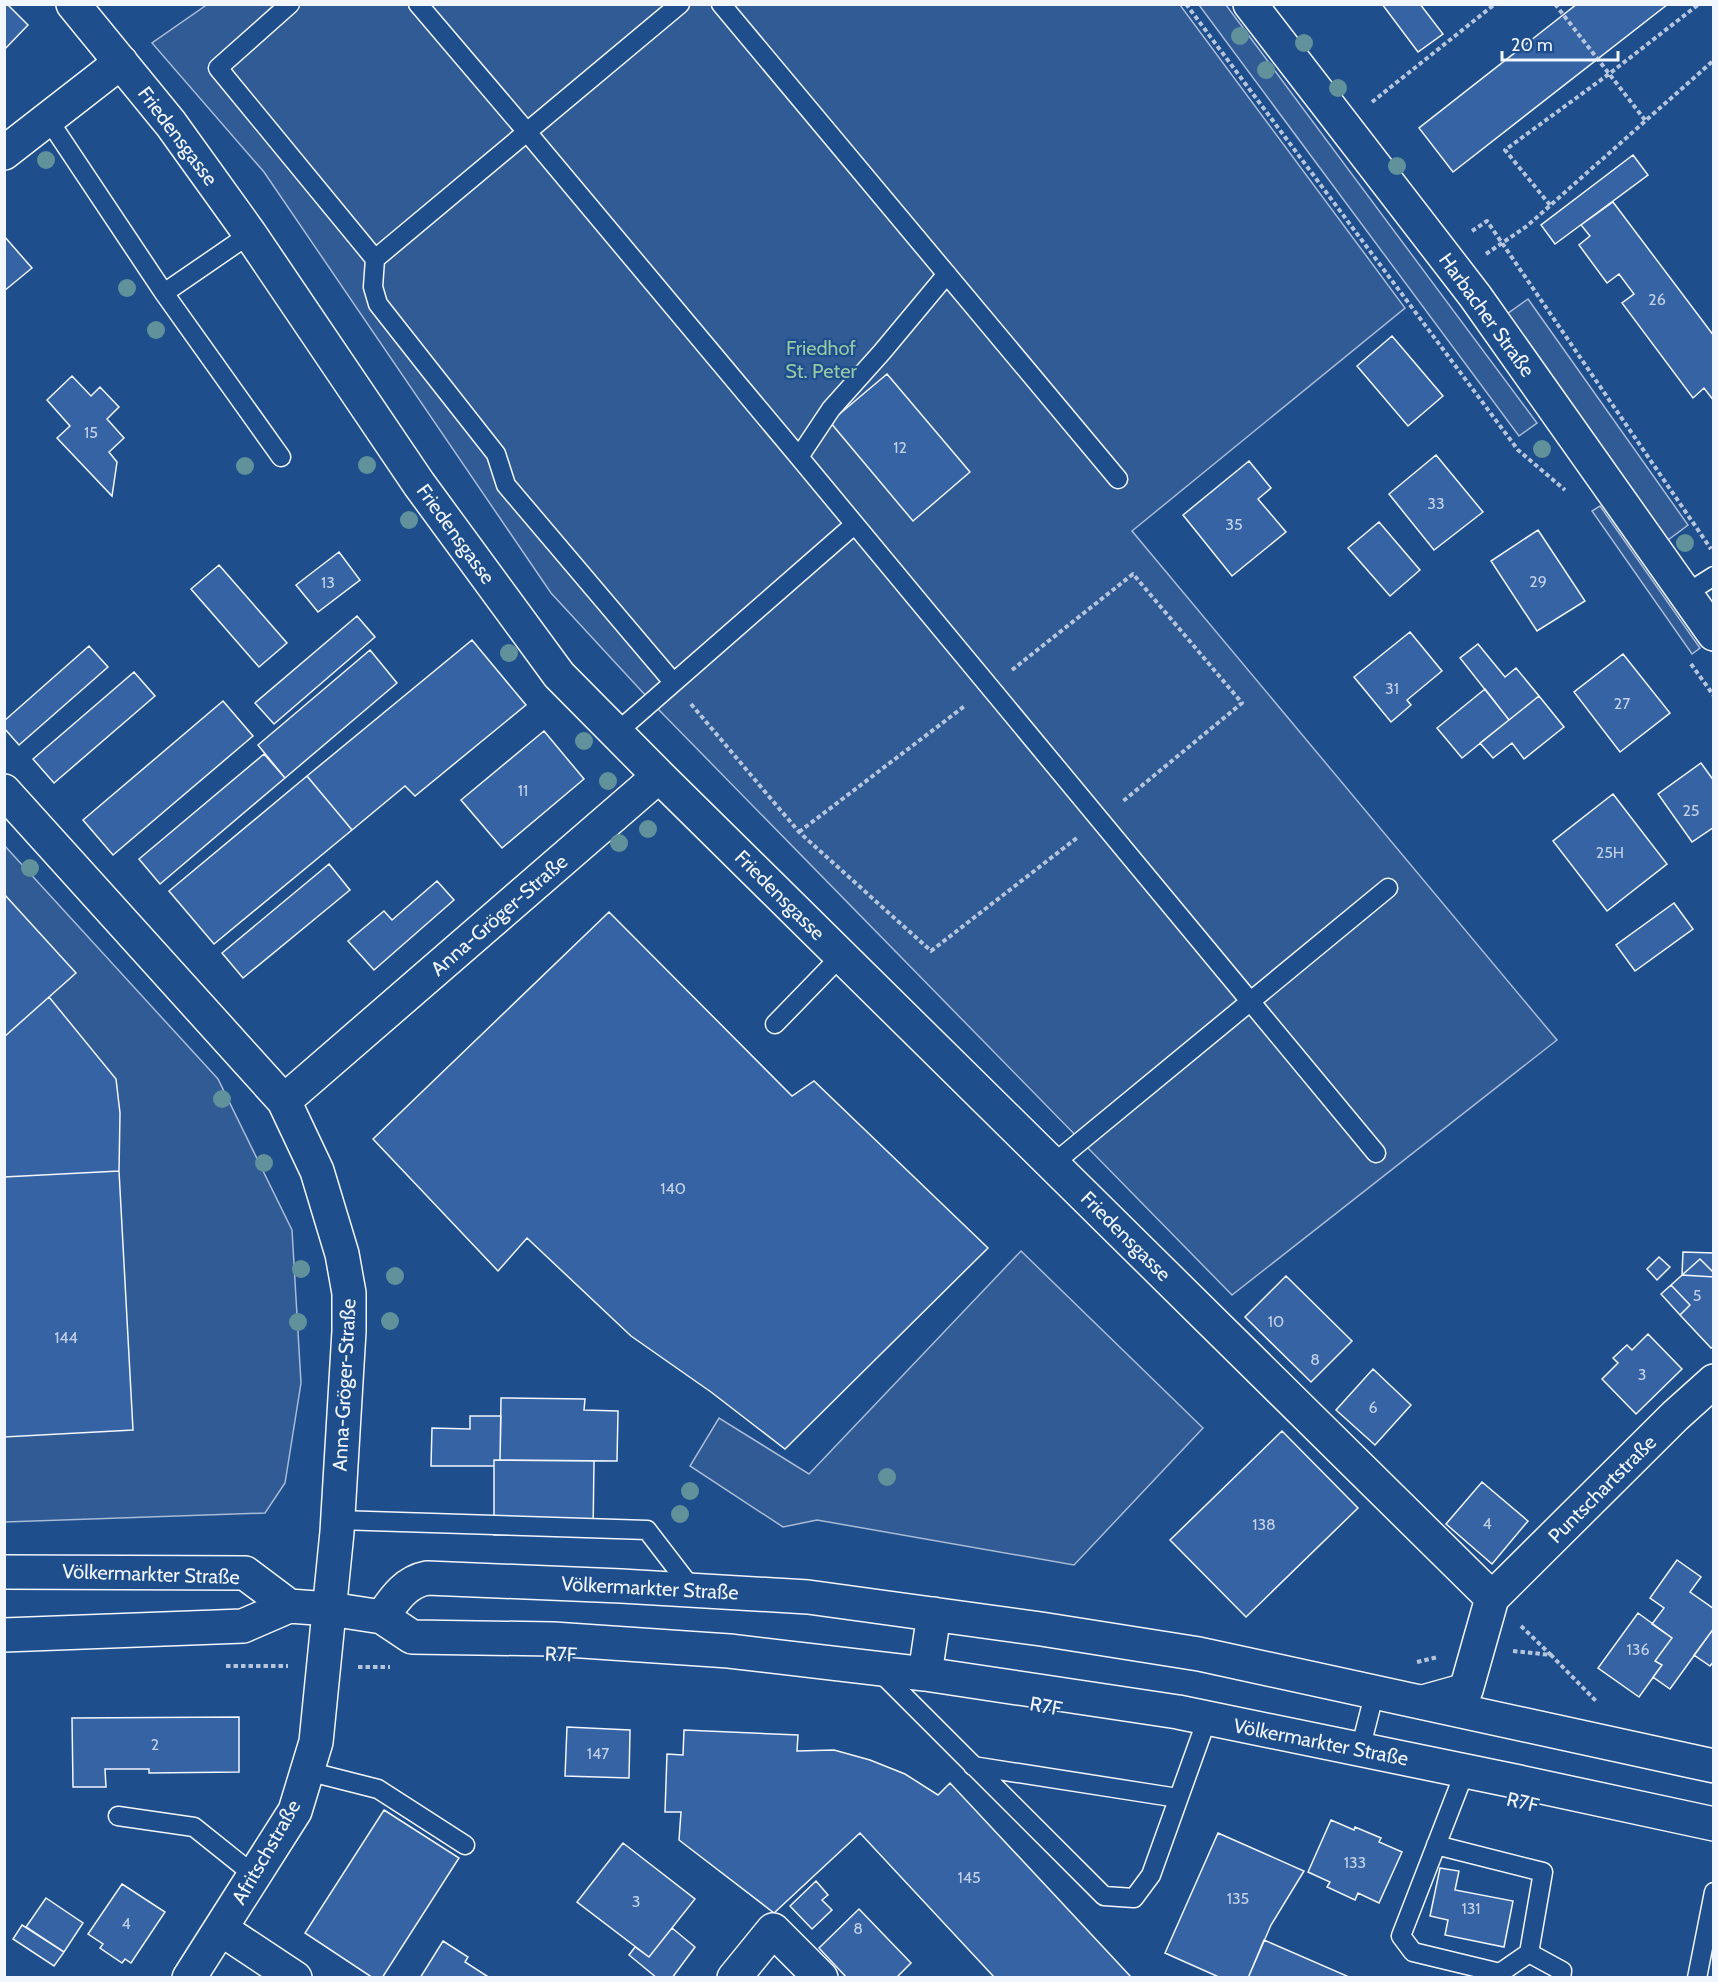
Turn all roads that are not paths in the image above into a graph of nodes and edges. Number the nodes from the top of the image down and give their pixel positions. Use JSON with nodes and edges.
{"nodes":[{"id":1,"x":74,"y":4,"type":"edge"},
{"id":2,"x":290,"y":4,"type":"edge"},
{"id":3,"x":418,"y":4,"type":"edge"},
{"id":4,"x":721,"y":4,"type":"edge"},
{"id":5,"x":1250,"y":4,"type":"edge"},
{"id":6,"x":678,"y":5,"type":"edge"},
{"id":7,"x":121,"y":62,"type":"junction"},
{"id":8,"x":48,"y":119,"type":"junction"},
{"id":9,"x":527,"y":132,"type":"junction"},
{"id":10,"x":4,"y":153,"type":"edge"},
{"id":11,"x":250,"y":234,"type":"junction"},
{"id":12,"x":375,"y":259,"type":"junction"},
{"id":13,"x":947,"y":274,"type":"junction"},
{"id":14,"x":164,"y":293,"type":"junction"},
{"id":15,"x":799,"y":457,"type":"junction"},
{"id":16,"x":281,"y":458,"type":"dead end"},
{"id":17,"x":1118,"y":478,"type":"dead end"},
{"id":18,"x":855,"y":525,"type":"junction"},
{"id":19,"x":1700,"y":585,"type":"edge"},
{"id":20,"x":1713,"y":634,"type":"edge"},
{"id":21,"x":673,"y":682,"type":"junction"},
{"id":22,"x":616,"y":733,"type":"junction"},
{"id":23,"x":659,"y":777,"type":"junction"},
{"id":24,"x":4,"y":791,"type":"edge"},
{"id":25,"x":1388,"y":888,"type":"dead end"},
{"id":26,"x":841,"y":956,"type":"junction"},
{"id":27,"x":1251,"y":1001,"type":"junction"},
{"id":28,"x":775,"y":1024,"type":"dead end"},
{"id":29,"x":284,"y":1101,"type":"junction"},
{"id":30,"x":1376,"y":1153,"type":"dead end"},
{"id":31,"x":1053,"y":1164,"type":"junction"},
{"id":32,"x":1713,"y":1381,"type":"edge"},
{"id":33,"x":338,"y":1520,"type":"junction"},
{"id":34,"x":4,"y":1572,"type":"edge"},
{"id":35,"x":693,"y":1590,"type":"junction"},
{"id":36,"x":1492,"y":1598,"type":"junction"},
{"id":37,"x":288,"y":1606,"type":"junction"},
{"id":38,"x":330,"y":1609,"type":"junction"},
{"id":39,"x":934,"y":1614,"type":"junction"},
{"id":40,"x":382,"y":1617,"type":"junction"},
{"id":41,"x":4,"y":1635,"type":"edge"},
{"id":42,"x":876,"y":1668,"type":"junction"},
{"id":43,"x":925,"y":1674,"type":"junction"},
{"id":44,"x":1375,"y":1691,"type":"junction"},
{"id":45,"x":1423,"y":1701,"type":"junction"},
{"id":46,"x":1207,"y":1719,"type":"junction"},
{"id":47,"x":1360,"y":1750,"type":"junction"},
{"id":48,"x":974,"y":1766,"type":"junction"},
{"id":49,"x":1713,"y":1766,"type":"edge"},
{"id":50,"x":307,"y":1771,"type":"junction"},
{"id":51,"x":1465,"y":1771,"type":"junction"},
{"id":52,"x":1178,"y":1798,"type":"junction"},
{"id":53,"x":118,"y":1816,"type":"dead end"},
{"id":54,"x":1713,"y":1824,"type":"edge"},
{"id":55,"x":465,"y":1845,"type":"dead end"},
{"id":56,"x":1436,"y":1845,"type":"junction"},
{"id":57,"x":254,"y":1875,"type":"junction"},
{"id":58,"x":1713,"y":1892,"type":"edge"},
{"id":59,"x":221,"y":1929,"type":"junction"},
{"id":60,"x":1529,"y":1953,"type":"junction"},
{"id":61,"x":189,"y":1977,"type":"edge"},
{"id":62,"x":296,"y":1977,"type":"edge"},
{"id":63,"x":734,"y":1977,"type":"edge"},
{"id":64,"x":821,"y":1977,"type":"edge"},
{"id":65,"x":1561,"y":1977,"type":"edge"},
{"id":66,"x":1696,"y":1977,"type":"edge"}],
"edges":[{"from":1,"to":7,"type":"street","name":"Friedensgasse"},
{"from":2,"to":12,"type":"lane"},
{"from":3,"to":9,"type":"lane"},
{"from":4,"to":13,"type":"lane"},
{"from":5,"to":19,"type":"street","name":"Harbacher Straße"},
{"from":6,"to":9,"type":"lane"},
{"from":7,"to":8,"type":"street"},
{"from":7,"to":11,"type":"street","name":"Friedensgasse"},
{"from":8,"to":10,"type":"street"},
{"from":8,"to":14,"type":"lane"},
{"from":9,"to":12,"type":"lane"},
{"from":9,"to":15,"type":"lane"},
{"from":11,"to":14,"type":"lane"},
{"from":11,"to":22,"type":"street","name":"Friedensgasse"},
{"from":12,"to":21,"type":"lane"},
{"from":13,"to":15,"type":"lane"},
{"from":13,"to":17,"type":"lane"},
{"from":14,"to":16,"type":"lane"},
{"from":15,"to":18,"type":"lane"},
{"from":18,"to":21,"type":"lane"},
{"from":18,"to":27,"type":"lane"},
{"from":19,"to":20,"type":"street","name":"Harbacher Straße"},
{"from":21,"to":22,"type":"lane"},
{"from":22,"to":23,"type":"street","name":"Friedensgasse"},
{"from":23,"to":26,"type":"street","name":"Friedensgasse"},
{"from":23,"to":29,"type":"street","name":"Anna-Gröger-Straße"},
{"from":24,"to":29,"type":"street","name":"Anna-Gröger-Straße"},
{"from":25,"to":27,"type":"lane"},
{"from":26,"to":28,"type":"lane"},
{"from":26,"to":31,"type":"street","name":"Friedensgasse"},
{"from":27,"to":30,"type":"lane"},
{"from":27,"to":31,"type":"lane"},
{"from":29,"to":33,"type":"street","name":"Anna-Gröger-Straße"},
{"from":31,"to":36,"type":"street","name":"Friedensgasse"},
{"from":32,"to":36,"type":"street","name":"Puntschartstraße"},
{"from":33,"to":35,"type":"lane"},
{"from":33,"to":38,"type":"street","name":"Anna-Gröger-Straße"},
{"from":34,"to":37,"type":"street","name":"Völkermarkter Straße"},
{"from":35,"to":39,"type":"street","name":"Völkermarkter Straße"},
{"from":35,"to":40,"type":"street","name":"Völkermarkter Straße"},
{"from":36,"to":45,"type":"street"},
{"from":37,"to":38,"type":"street","name":"Völkermarkter Straße"},
{"from":37,"to":41,"type":"street","name":"Völkermarkter Straße"},
{"from":38,"to":40,"type":"street","name":"Völkermarkter Straße"},
{"from":38,"to":50,"type":"street","name":"Afritschstraße"},
{"from":39,"to":43,"type":"street"},
{"from":39,"to":44,"type":"street","name":"Völkermarkter Straße"},
{"from":40,"to":42,"type":"street","name":"Völkermarkter Straße"},
{"from":42,"to":43,"type":"street","name":"Völkermarkter Straße"},
{"from":42,"to":48,"type":"lane"},
{"from":43,"to":46,"type":"street","name":"Völkermarkter Straße"},
{"from":44,"to":45,"type":"street","name":"Völkermarkter Straße"},
{"from":44,"to":47,"type":"lane"},
{"from":45,"to":49,"type":"street","name":"Völkermarkter Straße"},
{"from":46,"to":47,"type":"street","name":"Völkermarkter Straße"},
{"from":46,"to":52,"type":"lane"},
{"from":47,"to":51,"type":"street","name":"Völkermarkter Straße"},
{"from":48,"to":52,"type":"lane"},
{"from":48,"to":52,"type":"lane"},
{"from":50,"to":55,"type":"lane"},
{"from":50,"to":57,"type":"street","name":"Afritschstraße"},
{"from":51,"to":54,"type":"street","name":"Völkermarkter Straße"},
{"from":51,"to":56,"type":"lane"},
{"from":53,"to":57,"type":"lane"},
{"from":56,"to":60,"type":"lane"},
{"from":56,"to":60,"type":"lane"},
{"from":57,"to":59,"type":"street","name":"Afritschstraße"},
{"from":58,"to":66,"type":"lane"},
{"from":59,"to":61,"type":"street","name":"Afritschstraße"},
{"from":59,"to":62,"type":"street"},
{"from":60,"to":65,"type":"lane"},
{"from":63,"to":64,"type":"street"}]}
